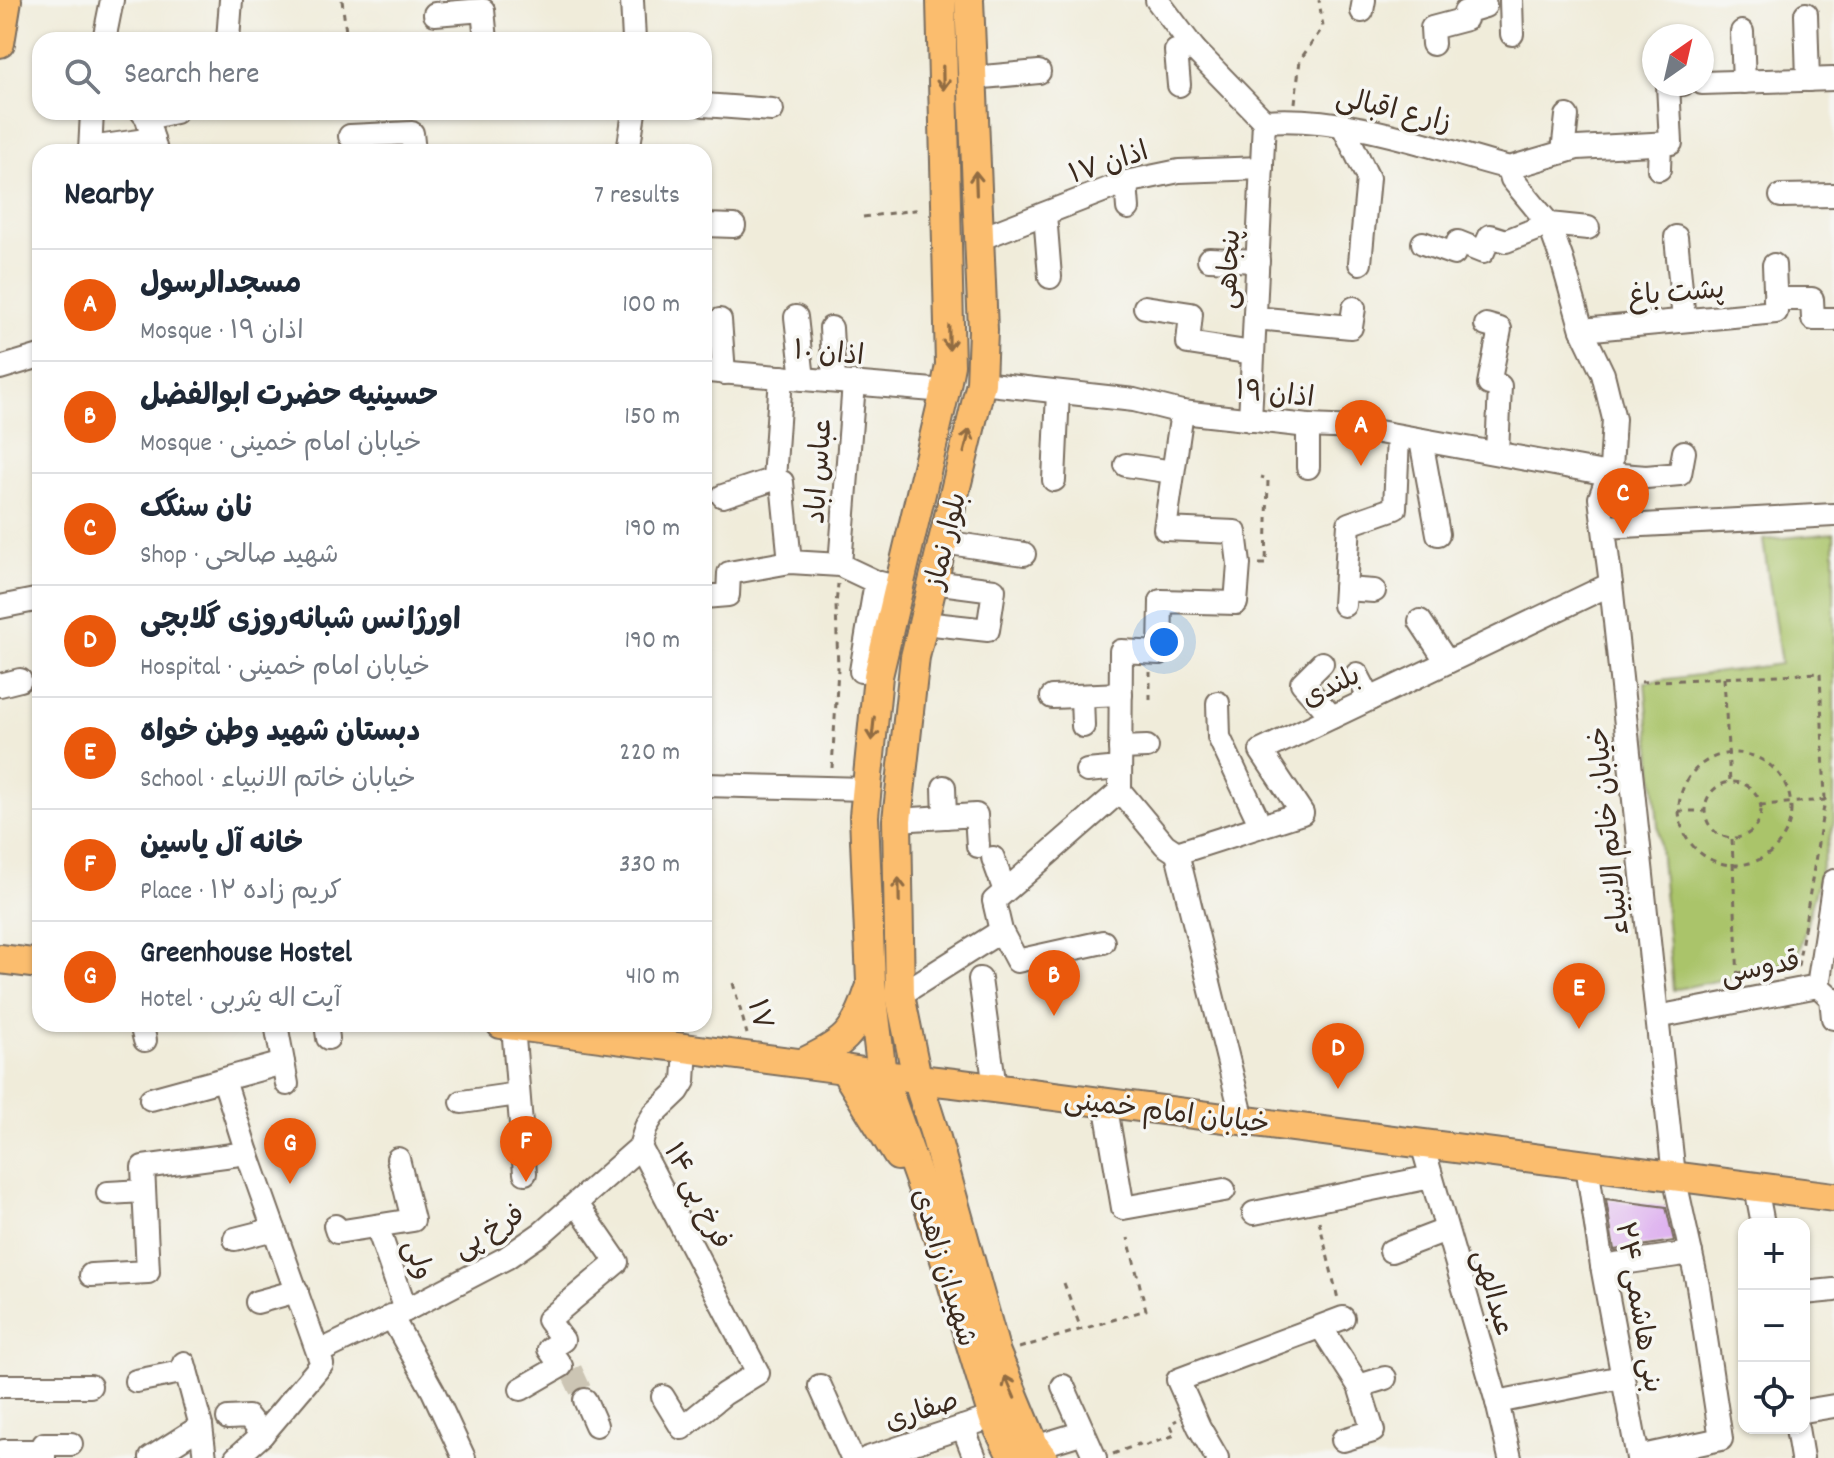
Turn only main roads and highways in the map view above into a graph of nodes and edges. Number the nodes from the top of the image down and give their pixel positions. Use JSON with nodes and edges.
{"nodes":[{"id":1,"x":7,"y":0,"type":"edge"},
{"id":2,"x":941,"y":0,"type":"edge"},
{"id":3,"x":969,"y":0,"type":"edge"},
{"id":4,"x":0,"y":43,"type":"edge"},
{"id":5,"x":870,"y":949,"type":"junction"},
{"id":6,"x":900,"y":950,"type":"junction"},
{"id":7,"x":0,"y":959,"type":"edge"},
{"id":8,"x":32,"y":963,"type":"edge"},
{"id":9,"x":871,"y":982,"type":"junction"},
{"id":10,"x":571,"y":1032,"type":"edge"},
{"id":11,"x":802,"y":1063,"type":"junction"},
{"id":12,"x":844,"y":1069,"type":"junction"},
{"id":13,"x":882,"y":1075,"type":"junction"},
{"id":14,"x":917,"y":1078,"type":"junction"},
{"id":15,"x":954,"y":1083,"type":"junction"},
{"id":16,"x":936,"y":1138,"type":"junction"},
{"id":17,"x":1834,"y":1197,"type":"edge"},
{"id":18,"x":940,"y":1203,"type":"junction"},
{"id":19,"x":1031,"y":1454,"type":"edge"}],
"edges":[{"from":1,"to":4,"type":"main road"},
{"from":2,"to":5,"type":"main road","name":"بلوار نماز","one_way":true},
{"from":6,"to":3,"type":"main road","name":"بلوار نماز","one_way":true},
{"from":5,"to":6,"type":"main road"},
{"from":5,"to":9,"type":"main road","name":"بلوار نماز"},
{"from":6,"to":14,"type":"main road","name":"بلوار نماز"},
{"from":7,"to":8,"type":"main road"},
{"from":9,"to":11,"type":"main road"},
{"from":9,"to":13,"type":"main road","name":"بلوار نماز"},
{"from":10,"to":11,"type":"main road","name":"خیابان امام خمینی"},
{"from":11,"to":12,"type":"main road","name":"خیابان امام خمینی"},
{"from":12,"to":13,"type":"main road","name":"خیابان امام خمینی"},
{"from":12,"to":18,"type":"main road"},
{"from":13,"to":14,"type":"main road","name":"خیابان امام خمینی"},
{"from":13,"to":18,"type":"main road","name":"شهیدان زاهدی"},
{"from":14,"to":15,"type":"main road","name":"خیابان امام خمینی"},
{"from":14,"to":16,"type":"main road","name":"شهیدان زاهدی"},
{"from":15,"to":16,"type":"main road"},
{"from":15,"to":17,"type":"main road","name":"خیابان امام خمینی"},
{"from":16,"to":18,"type":"main road","name":"شهیدان زاهدی"},
{"from":19,"to":18,"type":"main road","name":"شهیدان زاهدی","one_way":true},
{"from":18,"to":19,"type":"main road","name":"شهیدان زاهدی"}]}
